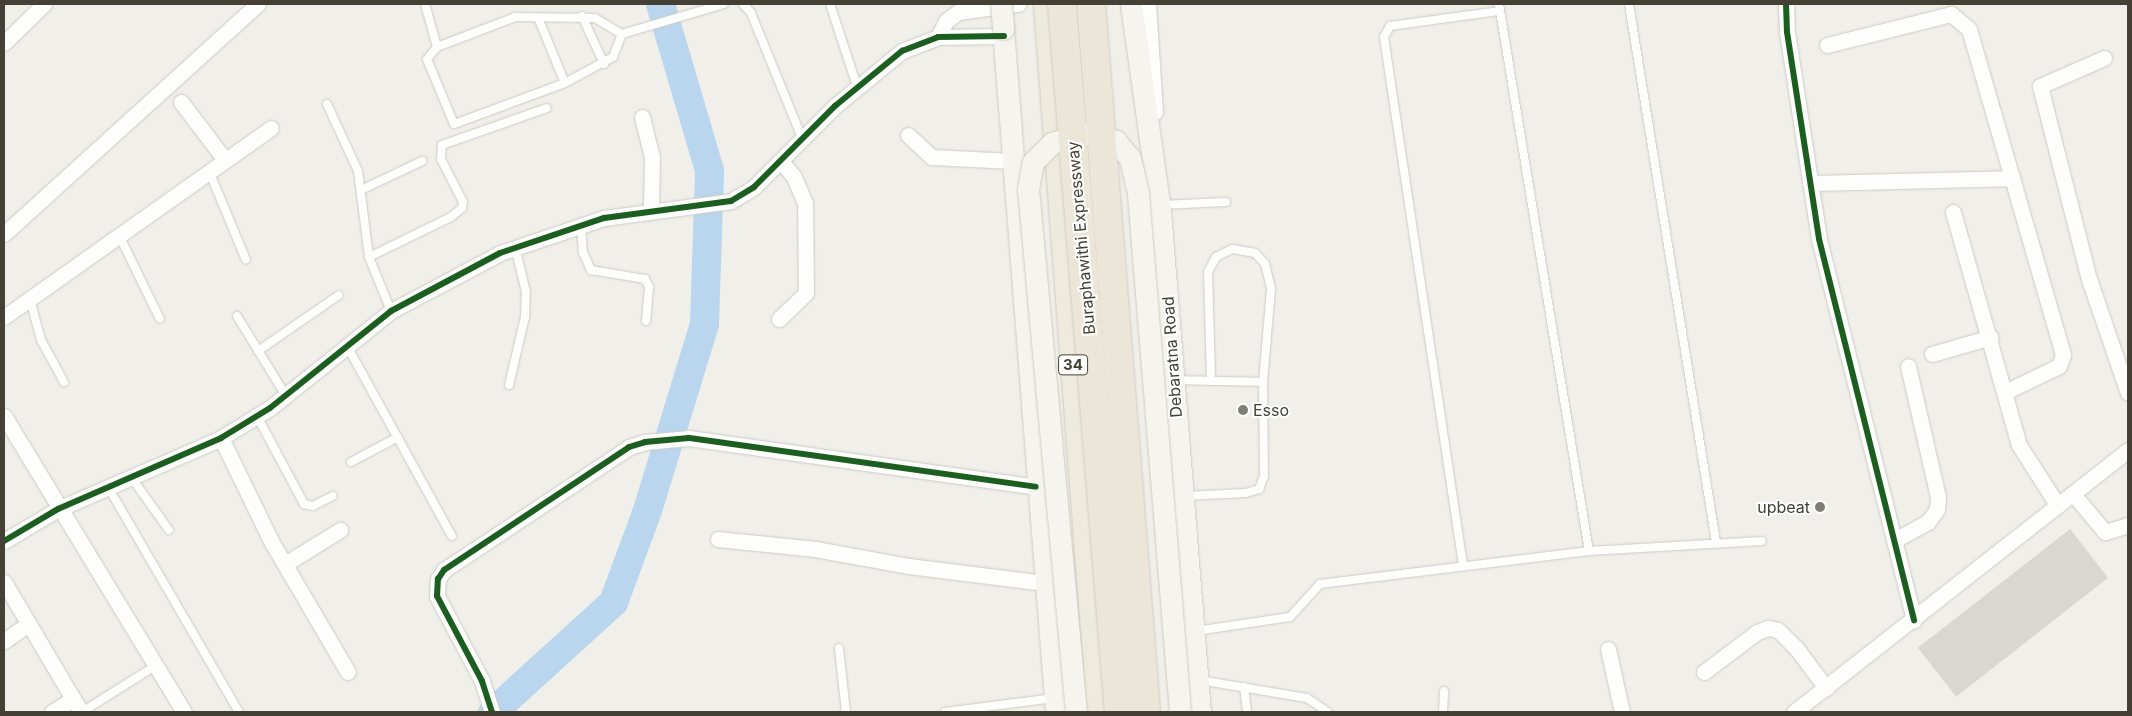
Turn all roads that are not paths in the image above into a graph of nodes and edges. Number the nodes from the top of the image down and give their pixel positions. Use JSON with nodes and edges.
{"nodes":[{"id":1,"x":44,"y":4,"type":"edge"},
{"id":2,"x":258,"y":4,"type":"edge"},
{"id":3,"x":425,"y":4,"type":"edge"},
{"id":4,"x":724,"y":4,"type":"edge"},
{"id":5,"x":742,"y":4,"type":"edge"},
{"id":6,"x":830,"y":4,"type":"edge"},
{"id":7,"x":1001,"y":4,"type":"edge"},
{"id":8,"x":1018,"y":4,"type":"edge"},
{"id":9,"x":1629,"y":4,"type":"edge"},
{"id":10,"x":1786,"y":4,"type":"edge"},
{"id":11,"x":1052,"y":8,"type":"edge"},
{"id":12,"x":1137,"y":8,"type":"edge"},
{"id":13,"x":1500,"y":8,"type":"edge"},
{"id":14,"x":1097,"y":9,"type":"edge"},
{"id":15,"x":582,"y":16,"type":"junction"},
{"id":16,"x":539,"y":20,"type":"junction"},
{"id":17,"x":1003,"y":33,"type":"junction"},
{"id":18,"x":622,"y":34,"type":"junction"},
{"id":19,"x":938,"y":37,"type":"junction"},
{"id":20,"x":4,"y":43,"type":"edge"},
{"id":21,"x":1827,"y":45,"type":"dead end"},
{"id":22,"x":437,"y":47,"type":"junction"},
{"id":23,"x":2104,"y":58,"type":"dead end"},
{"id":24,"x":604,"y":64,"type":"junction"},
{"id":25,"x":565,"y":83,"type":"junction"},
{"id":26,"x":857,"y":86,"type":"junction"},
{"id":27,"x":181,"y":102,"type":"dead end"},
{"id":28,"x":327,"y":104,"type":"dead end"},
{"id":29,"x":547,"y":108,"type":"dead end"},
{"id":30,"x":642,"y":116,"type":"dead end"},
{"id":31,"x":271,"y":128,"type":"dead end"},
{"id":32,"x":908,"y":135,"type":"dead end"},
{"id":33,"x":802,"y":138,"type":"junction"},
{"id":34,"x":225,"y":160,"type":"junction"},
{"id":35,"x":422,"y":161,"type":"dead end"},
{"id":36,"x":1012,"y":161,"type":"junction"},
{"id":37,"x":782,"y":162,"type":"junction"},
{"id":38,"x":209,"y":171,"type":"junction"},
{"id":39,"x":2012,"y":178,"type":"junction"},
{"id":40,"x":1810,"y":183,"type":"junction"},
{"id":41,"x":361,"y":190,"type":"junction"},
{"id":42,"x":1226,"y":202,"type":"dead end"},
{"id":43,"x":1159,"y":205,"type":"junction"},
{"id":44,"x":651,"y":211,"type":"junction"},
{"id":45,"x":1953,"y":212,"type":"dead end"},
{"id":46,"x":581,"y":225,"type":"junction"},
{"id":47,"x":4,"y":234,"type":"edge"},
{"id":48,"x":119,"y":235,"type":"junction"},
{"id":49,"x":515,"y":247,"type":"junction"},
{"id":50,"x":369,"y":257,"type":"junction"},
{"id":51,"x":246,"y":260,"type":"dead end"},
{"id":52,"x":339,"y":295,"type":"dead end"},
{"id":53,"x":30,"y":299,"type":"junction"},
{"id":54,"x":391,"y":311,"type":"junction"},
{"id":55,"x":237,"y":316,"type":"dead end"},
{"id":56,"x":4,"y":317,"type":"edge"},
{"id":57,"x":160,"y":318,"type":"dead end"},
{"id":58,"x":779,"y":319,"type":"dead end"},
{"id":59,"x":646,"y":321,"type":"dead end"},
{"id":60,"x":1991,"y":337,"type":"junction"},
{"id":61,"x":347,"y":346,"type":"junction"},
{"id":62,"x":258,"y":351,"type":"junction"},
{"id":63,"x":1932,"y":354,"type":"dead end"},
{"id":64,"x":1908,"y":366,"type":"dead end"},
{"id":65,"x":1174,"y":380,"type":"junction"},
{"id":66,"x":1211,"y":381,"type":"junction"},
{"id":67,"x":64,"y":382,"type":"dead end"},
{"id":68,"x":1263,"y":382,"type":"junction"},
{"id":69,"x":509,"y":385,"type":"dead end"},
{"id":70,"x":2005,"y":392,"type":"junction"},
{"id":71,"x":2128,"y":393,"type":"edge"},
{"id":72,"x":286,"y":396,"type":"junction"},
{"id":73,"x":4,"y":416,"type":"edge"},
{"id":74,"x":256,"y":416,"type":"junction"},
{"id":75,"x":398,"y":437,"type":"junction"},
{"id":76,"x":221,"y":438,"type":"junction"},
{"id":77,"x":2128,"y":450,"type":"edge"},
{"id":78,"x":351,"y":462,"type":"dead end"},
{"id":79,"x":131,"y":477,"type":"junction"},
{"id":80,"x":108,"y":487,"type":"junction"},
{"id":81,"x":1036,"y":487,"type":"junction"},
{"id":82,"x":2073,"y":494,"type":"junction"},
{"id":83,"x":333,"y":496,"type":"dead end"},
{"id":84,"x":1183,"y":496,"type":"junction"},
{"id":85,"x":2058,"y":506,"type":"junction"},
{"id":86,"x":58,"y":509,"type":"junction"},
{"id":87,"x":2128,"y":524,"type":"edge"},
{"id":88,"x":169,"y":530,"type":"dead end"},
{"id":89,"x":340,"y":530,"type":"dead end"},
{"id":90,"x":452,"y":536,"type":"dead end"},
{"id":91,"x":718,"y":539,"type":"dead end"},
{"id":92,"x":1895,"y":540,"type":"junction"},
{"id":93,"x":1762,"y":541,"type":"dead end"},
{"id":94,"x":4,"y":542,"type":"edge"},
{"id":95,"x":1716,"y":542,"type":"junction"},
{"id":96,"x":1589,"y":550,"type":"junction"},
{"id":97,"x":285,"y":564,"type":"junction"},
{"id":98,"x":1463,"y":565,"type":"junction"},
{"id":99,"x":4,"y":582,"type":"edge"},
{"id":100,"x":1045,"y":583,"type":"junction"},
{"id":101,"x":1914,"y":620,"type":"junction"},
{"id":102,"x":27,"y":625,"type":"junction"},
{"id":103,"x":1193,"y":631,"type":"junction"},
{"id":104,"x":4,"y":641,"type":"edge"},
{"id":105,"x":839,"y":648,"type":"dead end"},
{"id":106,"x":1608,"y":649,"type":"dead end"},
{"id":107,"x":155,"y":666,"type":"junction"},
{"id":108,"x":348,"y":672,"type":"dead end"},
{"id":109,"x":1704,"y":672,"type":"dead end"},
{"id":110,"x":1197,"y":680,"type":"junction"},
{"id":111,"x":1244,"y":687,"type":"junction"},
{"id":112,"x":1826,"y":688,"type":"junction"},
{"id":113,"x":1444,"y":692,"type":"dead end"},
{"id":114,"x":73,"y":699,"type":"junction"},
{"id":115,"x":1056,"y":705,"type":"edge"},
{"id":116,"x":52,"y":712,"type":"edge"},
{"id":117,"x":81,"y":712,"type":"edge"},
{"id":118,"x":184,"y":712,"type":"edge"},
{"id":119,"x":239,"y":712,"type":"edge"},
{"id":120,"x":492,"y":712,"type":"edge"},
{"id":121,"x":846,"y":712,"type":"edge"},
{"id":122,"x":945,"y":712,"type":"edge"},
{"id":123,"x":1076,"y":712,"type":"edge"},
{"id":124,"x":1099,"y":712,"type":"edge"},
{"id":125,"x":1119,"y":712,"type":"edge"},
{"id":126,"x":1146,"y":712,"type":"edge"},
{"id":127,"x":1155,"y":712,"type":"edge"},
{"id":128,"x":1180,"y":712,"type":"edge"},
{"id":129,"x":1200,"y":712,"type":"edge"},
{"id":130,"x":1247,"y":712,"type":"edge"},
{"id":131,"x":1328,"y":712,"type":"edge"},
{"id":132,"x":1443,"y":712,"type":"edge"},
{"id":133,"x":1622,"y":712,"type":"edge"},
{"id":134,"x":1794,"y":712,"type":"edge"}],
"edges":[{"from":1,"to":20,"type":"street"},
{"from":2,"to":47,"type":"street"},
{"from":3,"to":22,"type":"lane"},
{"from":4,"to":18,"type":"lane"},
{"from":5,"to":33,"type":"lane"},
{"from":6,"to":26,"type":"lane"},
{"from":7,"to":17,"type":"main road","bridge":true},
{"from":8,"to":19,"type":"street"},
{"from":9,"to":95,"type":"lane"},
{"from":10,"to":40,"type":"street"},
{"from":11,"to":124,"type":"highway","number":"34"},
{"from":11,"to":125,"type":"highway","name":"Buraphawithi Expressway","bridge":true},
{"from":12,"to":43,"type":"main road","name":"Debaratna Road"},
{"from":13,"to":96,"type":"lane"},
{"from":13,"to":98,"type":"lane"},
{"from":14,"to":126,"type":"highway","name":"Buraphawithi Expressway","bridge":true},
{"from":14,"to":127,"type":"highway"},
{"from":15,"to":16,"type":"lane"},
{"from":15,"to":18,"type":"lane"},
{"from":15,"to":24,"type":"lane"},
{"from":16,"to":22,"type":"lane"},
{"from":16,"to":25,"type":"lane"},
{"from":17,"to":19,"type":"street"},
{"from":17,"to":36,"type":"main road"},
{"from":18,"to":24,"type":"lane"},
{"from":19,"to":26,"type":"street"},
{"from":21,"to":39,"type":"street"},
{"from":22,"to":25,"type":"lane"},
{"from":23,"to":71,"type":"street"},
{"from":24,"to":25,"type":"lane"},
{"from":26,"to":33,"type":"street"},
{"from":27,"to":34,"type":"street"},
{"from":28,"to":41,"type":"lane"},
{"from":29,"to":50,"type":"lane"},
{"from":30,"to":44,"type":"street"},
{"from":31,"to":34,"type":"street"},
{"from":32,"to":36,"type":"street"},
{"from":33,"to":37,"type":"street"},
{"from":34,"to":38,"type":"street"},
{"from":35,"to":41,"type":"lane"},
{"from":36,"to":81,"type":"main road"},
{"from":37,"to":44,"type":"street"},
{"from":37,"to":58,"type":"street"},
{"from":38,"to":48,"type":"street"},
{"from":38,"to":51,"type":"lane"},
{"from":39,"to":40,"type":"street"},
{"from":39,"to":70,"type":"street"},
{"from":40,"to":92,"type":"street"},
{"from":41,"to":50,"type":"lane"},
{"from":42,"to":43,"type":"lane"},
{"from":43,"to":65,"type":"main road","name":"Debaratna Road"},
{"from":44,"to":46,"type":"street"},
{"from":45,"to":60,"type":"street"},
{"from":46,"to":49,"type":"street"},
{"from":46,"to":59,"type":"lane"},
{"from":48,"to":53,"type":"street"},
{"from":48,"to":57,"type":"lane"},
{"from":49,"to":54,"type":"street"},
{"from":49,"to":69,"type":"lane"},
{"from":50,"to":54,"type":"lane"},
{"from":52,"to":62,"type":"lane"},
{"from":53,"to":56,"type":"street"},
{"from":53,"to":67,"type":"lane"},
{"from":54,"to":61,"type":"street"},
{"from":55,"to":62,"type":"lane"},
{"from":60,"to":63,"type":"street"},
{"from":60,"to":70,"type":"street"},
{"from":61,"to":72,"type":"street"},
{"from":61,"to":75,"type":"lane"},
{"from":62,"to":72,"type":"lane"},
{"from":64,"to":92,"type":"street"},
{"from":65,"to":66,"type":"lane"},
{"from":65,"to":84,"type":"main road","name":"Debaratna Road"},
{"from":66,"to":68,"type":"lane"},
{"from":66,"to":68,"type":"lane"},
{"from":68,"to":84,"type":"lane"},
{"from":70,"to":85,"type":"street"},
{"from":72,"to":74,"type":"street"},
{"from":73,"to":86,"type":"street"},
{"from":74,"to":76,"type":"street"},
{"from":74,"to":83,"type":"lane"},
{"from":75,"to":78,"type":"lane"},
{"from":75,"to":90,"type":"lane"},
{"from":76,"to":79,"type":"street"},
{"from":76,"to":97,"type":"street"},
{"from":77,"to":82,"type":"street"},
{"from":79,"to":80,"type":"street"},
{"from":79,"to":88,"type":"lane"},
{"from":80,"to":86,"type":"street"},
{"from":80,"to":119,"type":"lane"},
{"from":81,"to":100,"type":"main road"},
{"from":81,"to":120,"type":"street"},
{"from":82,"to":85,"type":"street"},
{"from":82,"to":87,"type":"street"},
{"from":84,"to":103,"type":"main road","name":"Debaratna Road"},
{"from":85,"to":101,"type":"street"},
{"from":86,"to":94,"type":"street"},
{"from":86,"to":107,"type":"street"},
{"from":89,"to":97,"type":"street"},
{"from":91,"to":100,"type":"street"},
{"from":92,"to":101,"type":"street"},
{"from":93,"to":95,"type":"lane"},
{"from":95,"to":96,"type":"lane"},
{"from":96,"to":98,"type":"lane"},
{"from":97,"to":108,"type":"street"},
{"from":98,"to":103,"type":"lane"},
{"from":99,"to":102,"type":"street"},
{"from":100,"to":115,"type":"main road"},
{"from":101,"to":112,"type":"street"},
{"from":102,"to":104,"type":"street"},
{"from":102,"to":114,"type":"street"},
{"from":103,"to":110,"type":"main road","name":"Debaratna Road"},
{"from":105,"to":121,"type":"lane"},
{"from":106,"to":133,"type":"street"},
{"from":107,"to":117,"type":"lane"},
{"from":107,"to":118,"type":"street"},
{"from":109,"to":112,"type":"street"},
{"from":110,"to":111,"type":"lane"},
{"from":110,"to":129,"type":"main road","name":"Debaratna Road"},
{"from":111,"to":130,"type":"lane"},
{"from":111,"to":131,"type":"lane"},
{"from":112,"to":134,"type":"street"},
{"from":113,"to":132,"type":"lane"},
{"from":114,"to":116,"type":"street"},
{"from":114,"to":117,"type":"street"},
{"from":115,"to":122,"type":"lane"},
{"from":123,"to":128,"type":"main road","bridge":true}]}
